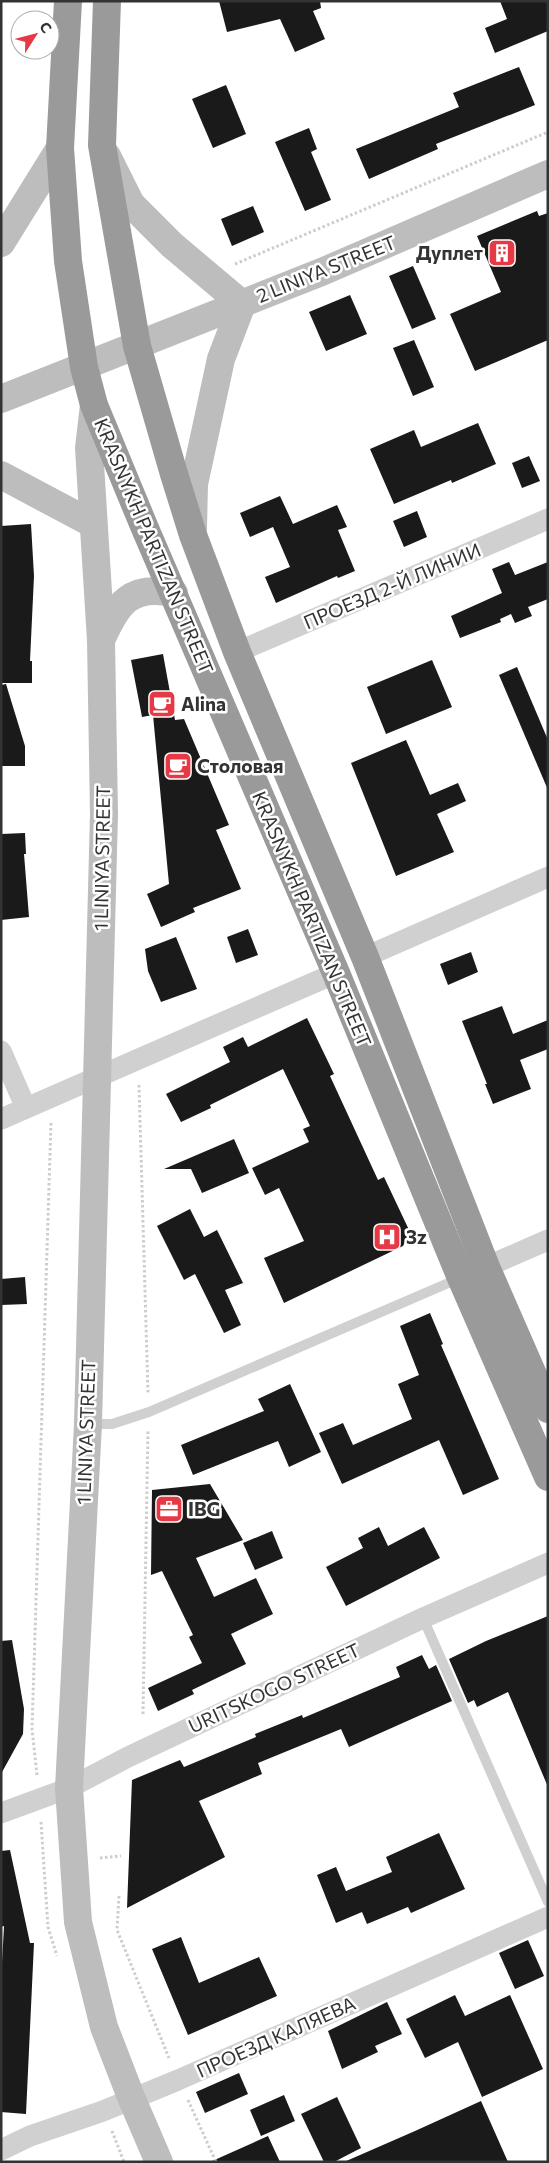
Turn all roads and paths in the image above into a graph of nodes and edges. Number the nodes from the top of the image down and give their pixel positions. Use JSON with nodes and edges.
{"nodes":[{"id":1,"x":68,"y":1,"type":"edge"},
{"id":2,"x":107,"y":1,"type":"edge"},
{"id":3,"x":548,"y":132,"type":"edge"},
{"id":4,"x":102,"y":145,"type":"junction"},
{"id":5,"x":60,"y":148,"type":"junction"},
{"id":6,"x":548,"y":174,"type":"edge"},
{"id":7,"x":1,"y":243,"type":"edge"},
{"id":8,"x":230,"y":267,"type":"dead end"},
{"id":9,"x":242,"y":304,"type":"junction"},
{"id":10,"x":137,"y":346,"type":"junction"},
{"id":11,"x":84,"y":367,"type":"junction"},
{"id":12,"x":1,"y":399,"type":"edge"},
{"id":13,"x":94,"y":405,"type":"junction"},
{"id":14,"x":1,"y":475,"type":"edge"},
{"id":15,"x":548,"y":519,"type":"edge"},
{"id":16,"x":93,"y":524,"type":"junction"},
{"id":17,"x":193,"y":535,"type":"junction"},
{"id":18,"x":174,"y":593,"type":"junction"},
{"id":19,"x":101,"y":640,"type":"junction"},
{"id":20,"x":237,"y":652,"type":"junction"},
{"id":21,"x":548,"y":877,"type":"edge"},
{"id":22,"x":365,"y":957,"type":"junction"},
{"id":23,"x":336,"y":973,"type":"junction"},
{"id":24,"x":1,"y":1051,"type":"edge"},
{"id":25,"x":138,"y":1059,"type":"junction"},
{"id":26,"x":98,"y":1076,"type":"junction"},
{"id":27,"x":26,"y":1108,"type":"junction"},
{"id":28,"x":1,"y":1119,"type":"edge"},
{"id":29,"x":548,"y":1240,"type":"edge"},
{"id":30,"x":486,"y":1267,"type":"junction"},
{"id":31,"x":461,"y":1278,"type":"junction"},
{"id":32,"x":548,"y":1408,"type":"edge"},
{"id":33,"x":149,"y":1412,"type":"junction"},
{"id":34,"x":88,"y":1424,"type":"junction"},
{"id":35,"x":548,"y":1477,"type":"edge"},
{"id":36,"x":548,"y":1563,"type":"edge"},
{"id":37,"x":423,"y":1618,"type":"junction"},
{"id":38,"x":143,"y":1714,"type":"dead end"},
{"id":39,"x":68,"y":1788,"type":"junction"},
{"id":40,"x":1,"y":1813,"type":"edge"},
{"id":41,"x":121,"y":1856,"type":"dead end"},
{"id":42,"x":99,"y":1858,"type":"dead end"},
{"id":43,"x":119,"y":1896,"type":"dead end"},
{"id":44,"x":548,"y":1902,"type":"edge"},
{"id":45,"x":548,"y":1917,"type":"edge"},
{"id":46,"x":178,"y":2080,"type":"junction"},
{"id":47,"x":131,"y":2097,"type":"junction"},
{"id":48,"x":1,"y":2150,"type":"edge"},
{"id":49,"x":159,"y":2162,"type":"edge"},
{"id":50,"x":216,"y":2162,"type":"edge"}],
"edges":[{"from":1,"to":5,"type":"highway","name":"KRASNYKH PARTIZAN STREET"},
{"from":2,"to":4,"type":"highway","name":"KRASNYKH PARTIZAN STREET"},
{"from":3,"to":8,"type":"path"},
{"from":4,"to":9,"type":"street","name":"2 LINIYA STREET"},
{"from":4,"to":10,"type":"highway","name":"KRASNYKH PARTIZAN STREET"},
{"from":5,"to":7,"type":"street"},
{"from":5,"to":11,"type":"highway","name":"KRASNYKH PARTIZAN STREET"},
{"from":6,"to":9,"type":"street","name":"2 LINIYA STREET"},
{"from":9,"to":10,"type":"street","name":"2 LINIYA STREET"},
{"from":9,"to":17,"type":"street","name":"2 LINIYA STREET"},
{"from":10,"to":11,"type":"street","name":"2 LINIYA STREET"},
{"from":10,"to":17,"type":"highway","name":"KRASNYKH PARTIZAN STREET"},
{"from":11,"to":12,"type":"street","name":"2 LINIYA STREET"},
{"from":11,"to":13,"type":"highway","name":"KRASNYKH PARTIZAN STREET"},
{"from":13,"to":16,"type":"street","name":"1 LINIYA STREET"},
{"from":13,"to":18,"type":"highway","name":"KRASNYKH PARTIZAN STREET"},
{"from":14,"to":16,"type":"street"},
{"from":15,"to":20,"type":"street","name":"ПРОЕЗД 2-Й ЛИНИИ"},
{"from":16,"to":19,"type":"street","name":"1 LINIYA STREET"},
{"from":17,"to":20,"type":"highway","name":"KRASNYKH PARTIZAN STREET"},
{"from":18,"to":19,"type":"street","name":"1 LINIYA STREET"},
{"from":18,"to":23,"type":"highway","name":"KRASNYKH PARTIZAN STREET"},
{"from":19,"to":26,"type":"street","name":"1 LINIYA STREET"},
{"from":20,"to":22,"type":"highway","name":"KRASNYKH PARTIZAN STREET"},
{"from":21,"to":22,"type":"street"},
{"from":22,"to":30,"type":"highway","name":"KRASNYKH PARTIZAN STREET"},
{"from":23,"to":25,"type":"street"},
{"from":23,"to":31,"type":"highway","name":"KRASNYKH PARTIZAN STREET"},
{"from":24,"to":27,"type":"street"},
{"from":25,"to":26,"type":"street"},
{"from":25,"to":33,"type":"path"},
{"from":26,"to":27,"type":"street"},
{"from":26,"to":34,"type":"street","name":"1 LINIYA STREET"},
{"from":27,"to":28,"type":"street"},
{"from":29,"to":30,"type":"street"},
{"from":30,"to":32,"type":"highway","name":"KRASNYKH PARTIZAN STREET"},
{"from":31,"to":33,"type":"lane"},
{"from":31,"to":35,"type":"highway","name":"KRASNYKH PARTIZAN STREET"},
{"from":33,"to":34,"type":"lane"},
{"from":33,"to":38,"type":"path"},
{"from":34,"to":39,"type":"street","name":"1 LINIYA STREET"},
{"from":36,"to":37,"type":"street","name":"URITSKOGO STREET"},
{"from":37,"to":39,"type":"street","name":"URITSKOGO STREET"},
{"from":37,"to":44,"type":"lane"},
{"from":39,"to":40,"type":"street","name":"URITSKOGO STREET"},
{"from":39,"to":47,"type":"street","name":"1 LINIYA STREET"},
{"from":41,"to":42,"type":"path"},
{"from":43,"to":46,"type":"path"},
{"from":45,"to":46,"type":"street","name":"ПРОЕЗД КАЛЯЕВА"},
{"from":46,"to":47,"type":"street","name":"ПРОЕЗД КАЛЯЕВА"},
{"from":46,"to":50,"type":"path"},
{"from":47,"to":48,"type":"street","name":"ПРОЕЗД КАЛЯЕВА"},
{"from":47,"to":49,"type":"street","name":"1 LINIYA STREET"}]}
